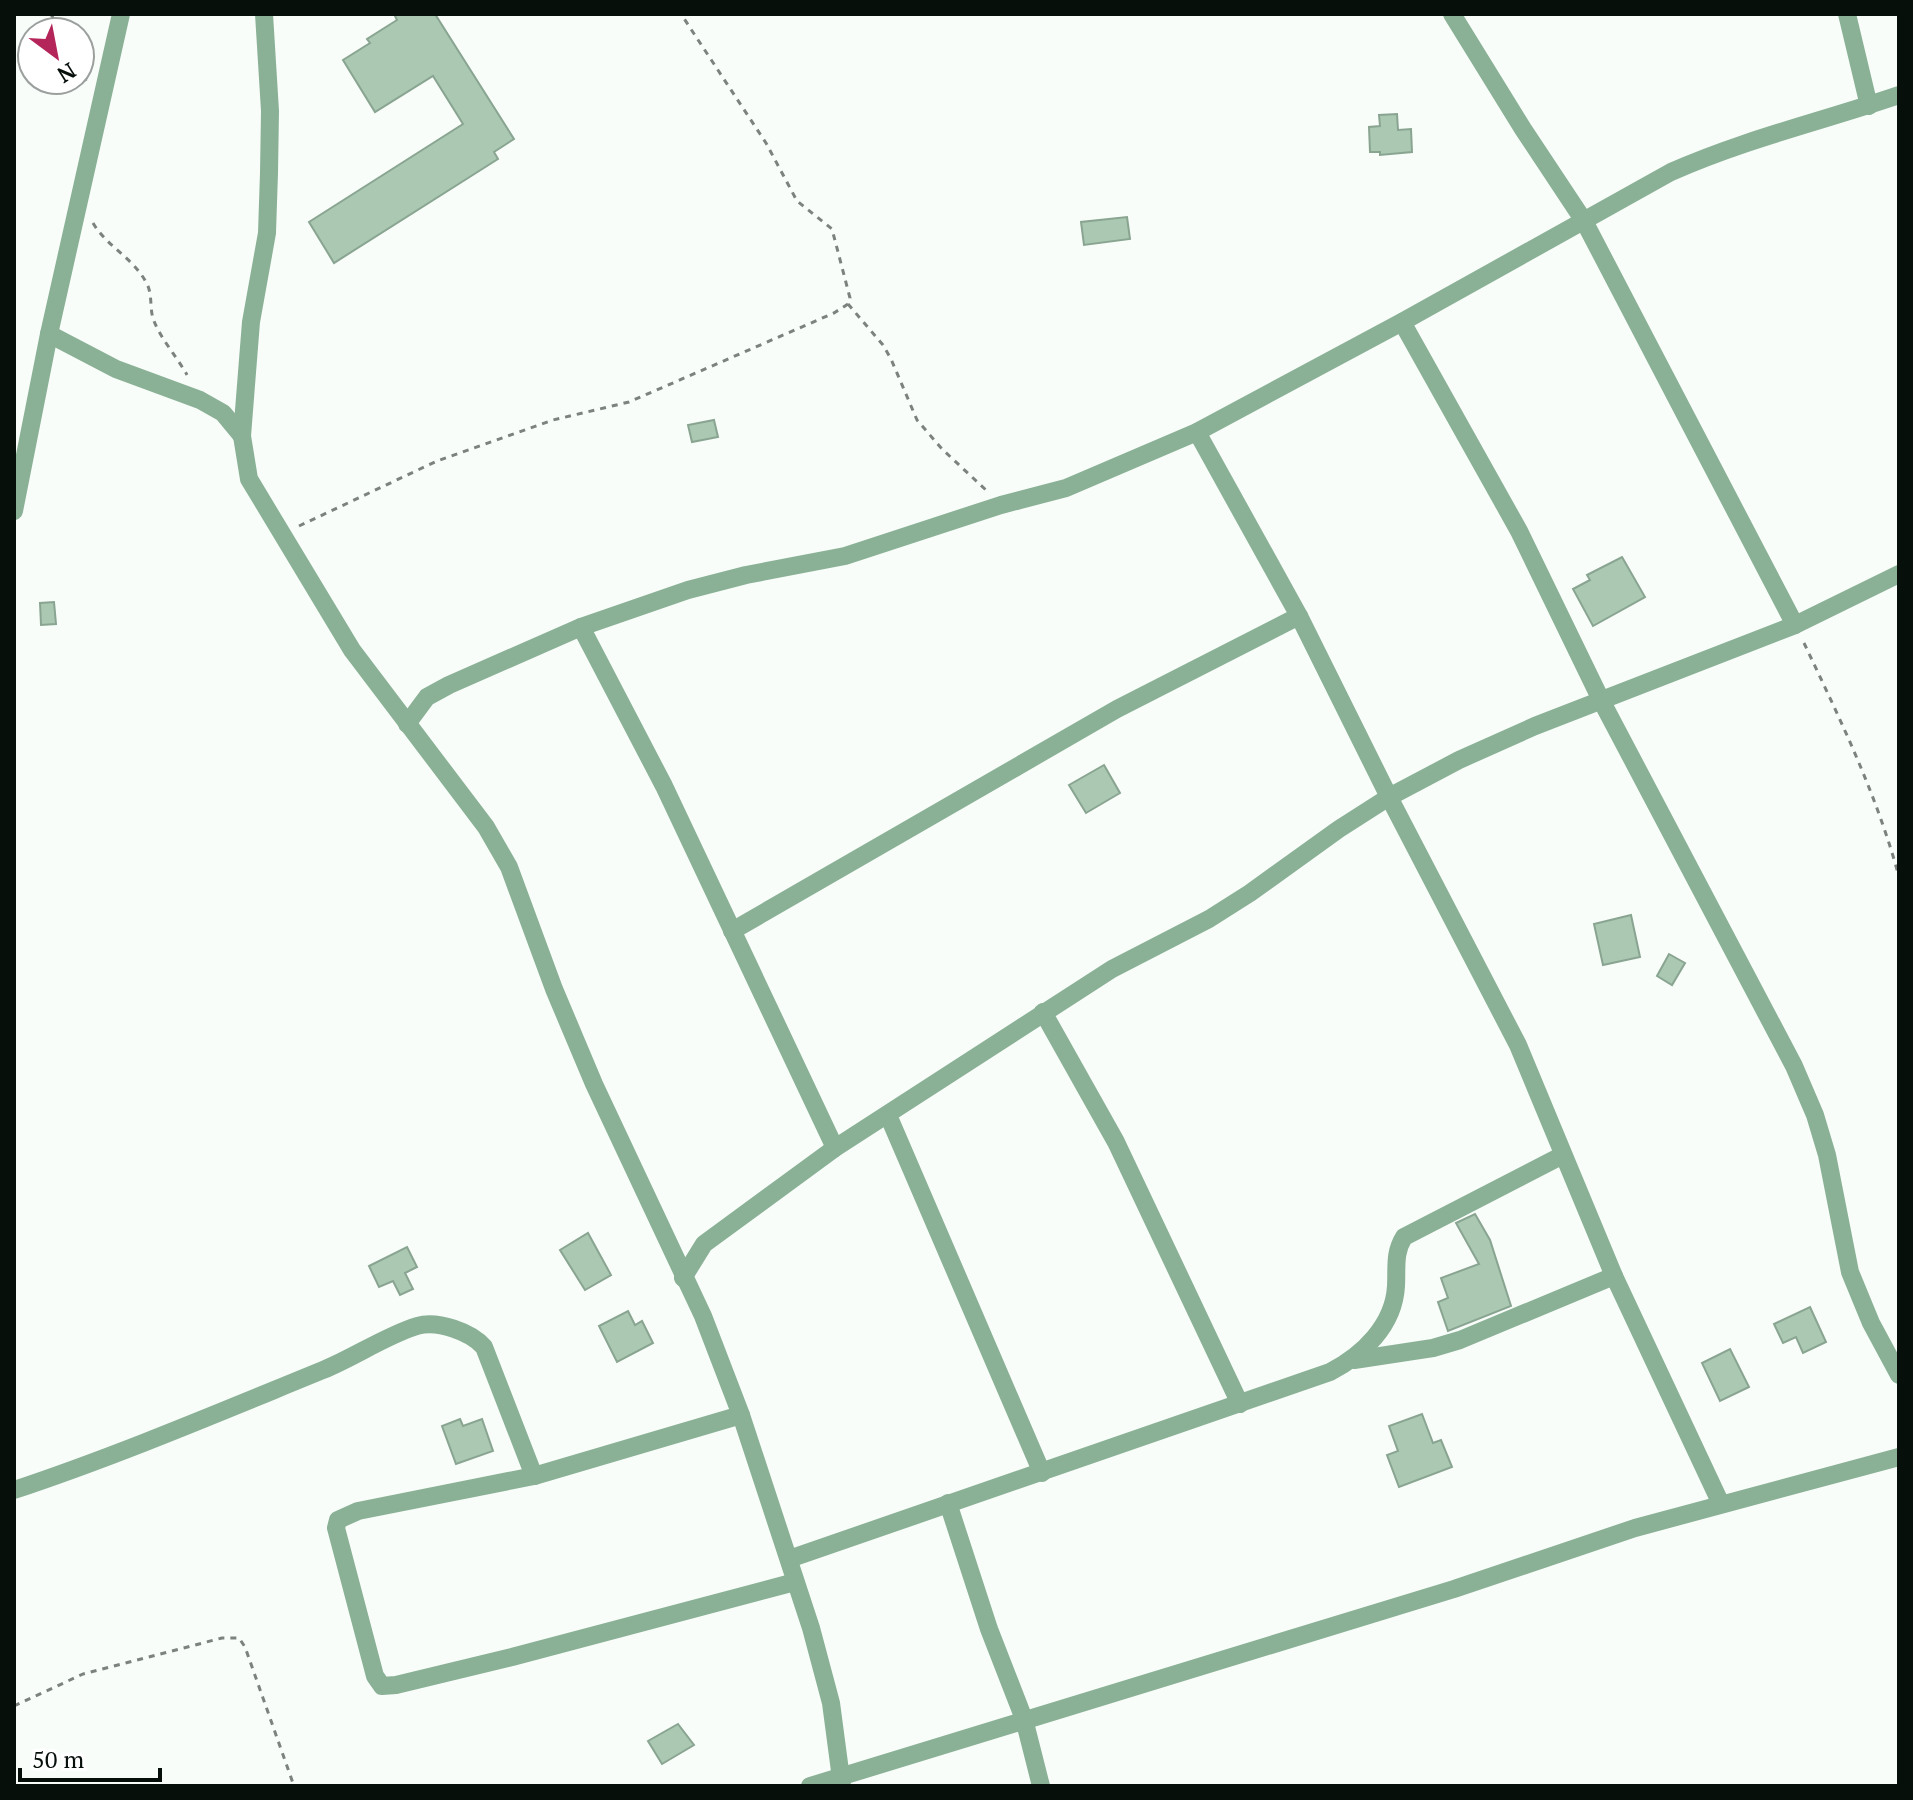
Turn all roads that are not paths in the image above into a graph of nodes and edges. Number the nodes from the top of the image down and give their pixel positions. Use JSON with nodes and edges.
{"nodes":[{"id":1,"x":121,"y":14,"type":"edge"},
{"id":2,"x":264,"y":14,"type":"edge"},
{"id":3,"x":1452,"y":14,"type":"edge"},
{"id":4,"x":1847,"y":14,"type":"edge"},
{"id":5,"x":1899,"y":95,"type":"edge"},
{"id":6,"x":1869,"y":106,"type":"junction"},
{"id":7,"x":1584,"y":221,"type":"junction"},
{"id":8,"x":1402,"y":322,"type":"junction"},
{"id":9,"x":49,"y":334,"type":"junction"},
{"id":10,"x":1197,"y":432,"type":"junction"},
{"id":11,"x":242,"y":436,"type":"junction"},
{"id":12,"x":14,"y":511,"type":"edge"},
{"id":13,"x":1899,"y":574,"type":"edge"},
{"id":14,"x":1299,"y":616,"type":"junction"},
{"id":15,"x":1795,"y":625,"type":"junction"},
{"id":16,"x":581,"y":627,"type":"junction"},
{"id":17,"x":1601,"y":700,"type":"junction"},
{"id":18,"x":407,"y":724,"type":"junction"},
{"id":19,"x":1389,"y":797,"type":"junction"},
{"id":20,"x":732,"y":931,"type":"junction"},
{"id":21,"x":1043,"y":1012,"type":"junction"},
{"id":22,"x":888,"y":1115,"type":"junction"},
{"id":23,"x":835,"y":1148,"type":"junction"},
{"id":24,"x":1563,"y":1155,"type":"junction"},
{"id":25,"x":1614,"y":1276,"type":"junction"},
{"id":26,"x":683,"y":1278,"type":"junction"},
{"id":27,"x":1354,"y":1360,"type":"junction"},
{"id":28,"x":1899,"y":1375,"type":"edge"},
{"id":29,"x":1240,"y":1404,"type":"junction"},
{"id":30,"x":741,"y":1415,"type":"junction"},
{"id":31,"x":1899,"y":1457,"type":"edge"},
{"id":32,"x":1042,"y":1473,"type":"junction"},
{"id":33,"x":534,"y":1476,"type":"junction"},
{"id":34,"x":14,"y":1490,"type":"edge"},
{"id":35,"x":948,"y":1503,"type":"junction"},
{"id":36,"x":1721,"y":1504,"type":"junction"},
{"id":37,"x":789,"y":1559,"type":"junction"},
{"id":38,"x":795,"y":1582,"type":"junction"},
{"id":39,"x":1024,"y":1719,"type":"junction"},
{"id":40,"x":842,"y":1781,"type":"edge"},
{"id":41,"x":810,"y":1786,"type":"edge"},
{"id":42,"x":1041,"y":1786,"type":"edge"}],
"edges":[{"from":1,"to":9,"type":"street"},
{"from":2,"to":11,"type":"street"},
{"from":3,"to":7,"type":"street"},
{"from":4,"to":6,"type":"street"},
{"from":5,"to":6,"type":"street"},
{"from":6,"to":7,"type":"street"},
{"from":7,"to":8,"type":"street"},
{"from":7,"to":15,"type":"street"},
{"from":8,"to":10,"type":"street"},
{"from":8,"to":17,"type":"street"},
{"from":9,"to":11,"type":"street"},
{"from":9,"to":12,"type":"street"},
{"from":10,"to":14,"type":"street"},
{"from":10,"to":16,"type":"street"},
{"from":11,"to":18,"type":"street"},
{"from":13,"to":15,"type":"street"},
{"from":14,"to":19,"type":"street"},
{"from":14,"to":20,"type":"street"},
{"from":15,"to":17,"type":"street"},
{"from":16,"to":18,"type":"street"},
{"from":16,"to":20,"type":"street"},
{"from":17,"to":19,"type":"street"},
{"from":17,"to":28,"type":"street"},
{"from":18,"to":26,"type":"street"},
{"from":19,"to":21,"type":"street"},
{"from":19,"to":24,"type":"street"},
{"from":20,"to":23,"type":"street"},
{"from":21,"to":22,"type":"street"},
{"from":21,"to":29,"type":"street"},
{"from":22,"to":23,"type":"street"},
{"from":22,"to":32,"type":"street"},
{"from":23,"to":26,"type":"street"},
{"from":24,"to":25,"type":"street"},
{"from":24,"to":27,"type":"street"},
{"from":25,"to":27,"type":"street"},
{"from":25,"to":36,"type":"street"},
{"from":26,"to":30,"type":"street"},
{"from":27,"to":29,"type":"street"},
{"from":29,"to":32,"type":"street"},
{"from":30,"to":33,"type":"street"},
{"from":30,"to":37,"type":"street"},
{"from":31,"to":36,"type":"street"},
{"from":32,"to":35,"type":"street"},
{"from":33,"to":34,"type":"street"},
{"from":33,"to":38,"type":"street"},
{"from":35,"to":37,"type":"street"},
{"from":35,"to":39,"type":"street"},
{"from":36,"to":39,"type":"street"},
{"from":37,"to":38,"type":"street"},
{"from":38,"to":40,"type":"street"},
{"from":39,"to":40,"type":"street"},
{"from":39,"to":42,"type":"street"},
{"from":40,"to":41,"type":"street"}]}
